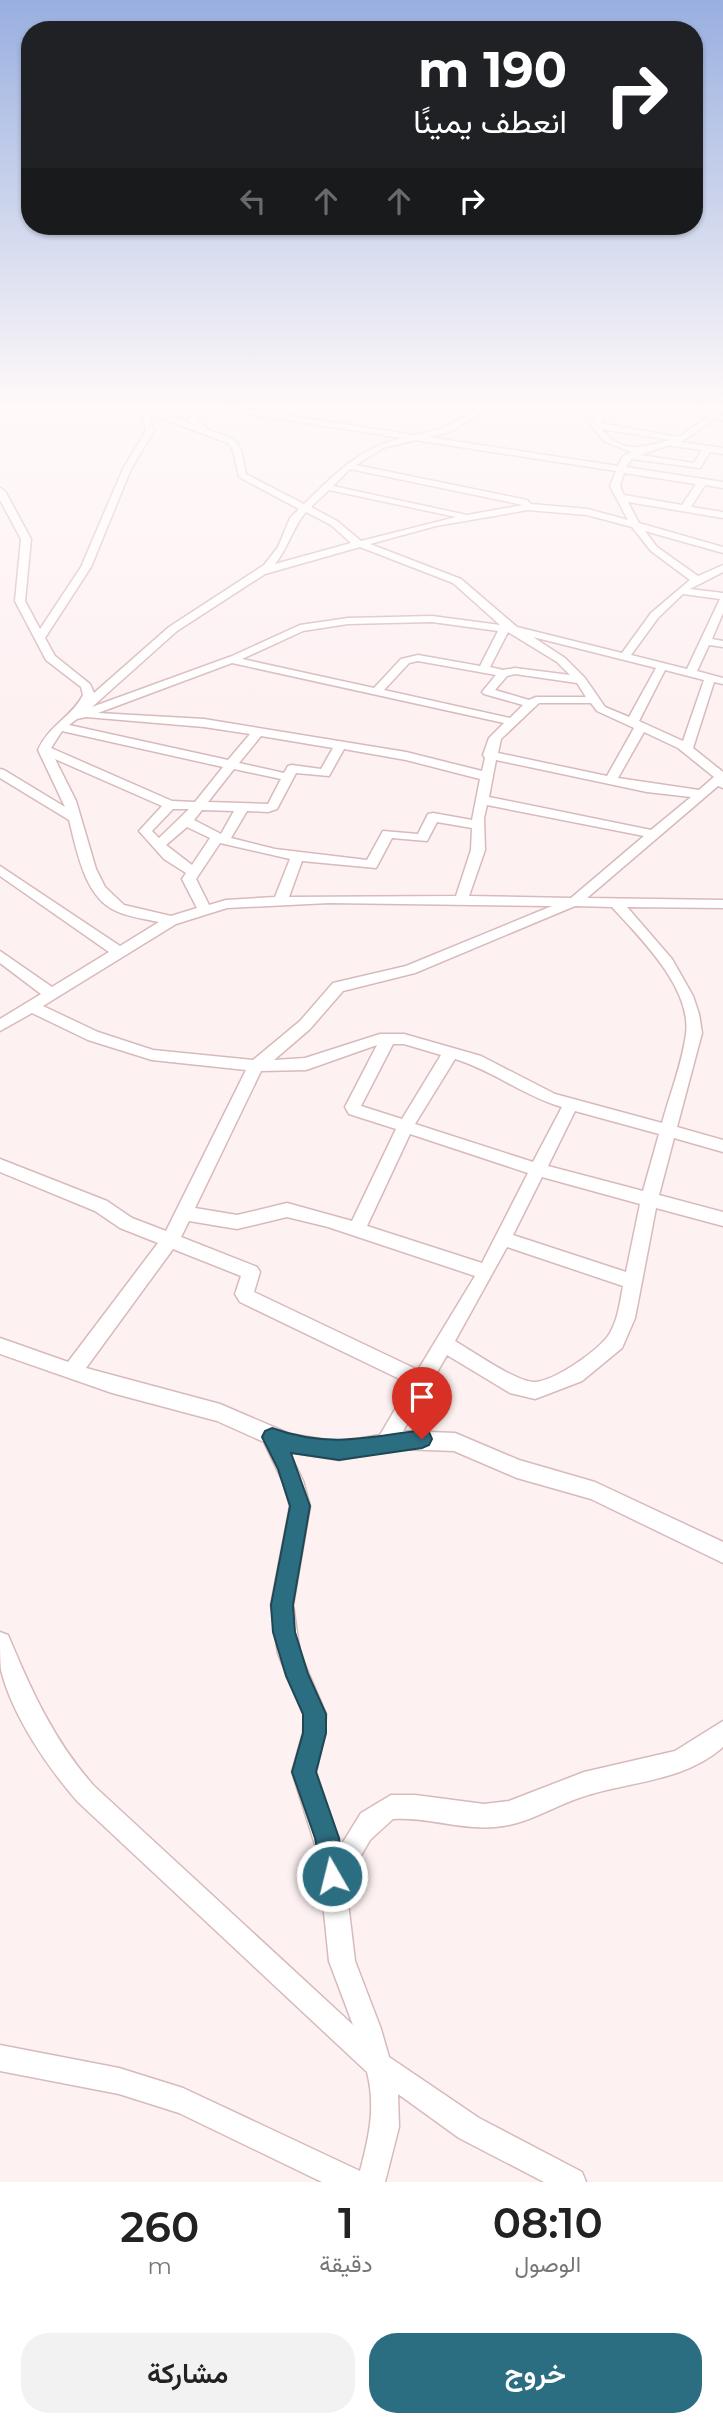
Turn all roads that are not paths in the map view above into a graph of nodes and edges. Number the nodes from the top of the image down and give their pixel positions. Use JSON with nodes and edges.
{"nodes":[{"id":1,"x":10,"y":508,"type":"edge"},
{"id":2,"x":112,"y":508,"type":"edge"},
{"id":3,"x":427,"y":508,"type":"edge"},
{"id":4,"x":552,"y":508,"type":"joint"},
{"id":5,"x":628,"y":508,"type":"edge"},
{"id":6,"x":680,"y":508,"type":"edge"},
{"id":7,"x":304,"y":509,"type":"joint"},
{"id":8,"x":684,"y":510,"type":"joint"},
{"id":9,"x":723,"y":515,"type":"edge"},
{"id":10,"x":474,"y":518,"type":"junction"},
{"id":11,"x":635,"y":524,"type":"junction"},
{"id":12,"x":362,"y":545,"type":"junction"},
{"id":13,"x":723,"y":550,"type":"edge"},
{"id":14,"x":723,"y":568,"type":"edge"},
{"id":15,"x":261,"y":572,"type":"junction"},
{"id":16,"x":697,"y":580,"type":"junction"},
{"id":17,"x":681,"y":591,"type":"junction"},
{"id":18,"x":723,"y":598,"type":"edge"},
{"id":19,"x":510,"y":630,"type":"junction"},
{"id":20,"x":40,"y":637,"type":"junction"},
{"id":21,"x":706,"y":641,"type":"junction"},
{"id":22,"x":723,"y":644,"type":"edge"},
{"id":23,"x":625,"y":656,"type":"junction"},
{"id":24,"x":231,"y":660,"type":"junction"},
{"id":25,"x":662,"y":666,"type":"junction"},
{"id":26,"x":484,"y":669,"type":"junction"},
{"id":27,"x":503,"y":673,"type":"junction"},
{"id":28,"x":691,"y":673,"type":"junction"},
{"id":29,"x":581,"y":680,"type":"junction"},
{"id":30,"x":717,"y":680,"type":"edge"},
{"id":31,"x":377,"y":691,"type":"junction"},
{"id":32,"x":594,"y":700,"type":"junction"},
{"id":33,"x":531,"y":704,"type":"junction"},
{"id":34,"x":79,"y":714,"type":"junction"},
{"id":35,"x":510,"y":721,"type":"junction"},
{"id":36,"x":636,"y":725,"type":"junction"},
{"id":37,"x":60,"y":727,"type":"junction"},
{"id":38,"x":257,"y":733,"type":"junction"},
{"id":39,"x":339,"y":747,"type":"junction"},
{"id":40,"x":687,"y":748,"type":"junction"},
{"id":41,"x":44,"y":750,"type":"junction"},
{"id":42,"x":489,"y":755,"type":"junction"},
{"id":43,"x":229,"y":766,"type":"junction"},
{"id":44,"x":0,"y":773,"type":"edge"},
{"id":45,"x":485,"y":776,"type":"junction"},
{"id":46,"x":287,"y":777,"type":"junction"},
{"id":47,"x":723,"y":780,"type":"edge"},
{"id":48,"x":610,"y":781,"type":"junction"},
{"id":49,"x":700,"y":794,"type":"junction"},
{"id":50,"x":483,"y":800,"type":"junction"},
{"id":51,"x":170,"y":805,"type":"junction"},
{"id":52,"x":243,"y":807,"type":"junction"},
{"id":53,"x":195,"y":808,"type":"junction"},
{"id":54,"x":74,"y":818,"type":"junction"},
{"id":55,"x":186,"y":821,"type":"junction"},
{"id":56,"x":478,"y":825,"type":"junction"},
{"id":57,"x":653,"y":834,"type":"junction"},
{"id":58,"x":221,"y":838,"type":"junction"},
{"id":59,"x":159,"y":844,"type":"junction"},
{"id":60,"x":298,"y":855,"type":"junction"},
{"id":61,"x":0,"y":870,"type":"edge"},
{"id":62,"x":192,"y":872,"type":"junction"},
{"id":63,"x":281,"y":900,"type":"junction"},
{"id":64,"x":461,"y":901,"type":"junction"},
{"id":65,"x":574,"y":902,"type":"junction"},
{"id":66,"x":616,"y":902,"type":"junction"},
{"id":67,"x":723,"y":904,"type":"edge"},
{"id":68,"x":204,"y":908,"type":"junction"},
{"id":69,"x":171,"y":920,"type":"junction"},
{"id":70,"x":117,"y":951,"type":"junction"},
{"id":71,"x":0,"y":956,"type":"edge"},
{"id":72,"x":51,"y":993,"type":"junction"},
{"id":73,"x":30,"y":1006,"type":"junction"},
{"id":74,"x":0,"y":1026,"type":"edge"},
{"id":75,"x":389,"y":1038,"type":"junction"},
{"id":76,"x":452,"y":1051,"type":"junction"},
{"id":77,"x":256,"y":1066,"type":"junction"},
{"id":78,"x":570,"y":1104,"type":"junction"},
{"id":79,"x":405,"y":1127,"type":"junction"},
{"id":80,"x":669,"y":1131,"type":"junction"},
{"id":81,"x":723,"y":1146,"type":"edge"},
{"id":82,"x":0,"y":1165,"type":"edge"},
{"id":83,"x":539,"y":1170,"type":"junction"},
{"id":84,"x":650,"y":1197,"type":"junction"},
{"id":85,"x":184,"y":1213,"type":"junction"},
{"id":86,"x":723,"y":1219,"type":"edge"},
{"id":87,"x":357,"y":1229,"type":"junction"},
{"id":88,"x":503,"y":1238,"type":"junction"},
{"id":89,"x":171,"y":1239,"type":"junction"},
{"id":90,"x":486,"y":1272,"type":"junction"},
{"id":91,"x":633,"y":1282,"type":"junction"},
{"id":92,"x":444,"y":1344,"type":"junction"},
{"id":93,"x":0,"y":1346,"type":"edge"},
{"id":94,"x":72,"y":1371,"type":"junction"},
{"id":95,"x":422,"y":1381,"type":"junction"},
{"id":96,"x":272,"y":1437,"type":"junction"},
{"id":97,"x":386,"y":1443,"type":"junction"},
{"id":98,"x":723,"y":1553,"type":"edge"},
{"id":99,"x":0,"y":1643,"type":"edge"},
{"id":100,"x":723,"y":1732,"type":"edge"},
{"id":101,"x":334,"y":1897,"type":"junction"},
{"id":102,"x":0,"y":2058,"type":"edge"},
{"id":103,"x":378,"y":2065,"type":"junction"},
{"id":104,"x":352,"y":2182,"type":"edge"},
{"id":105,"x":371,"y":2182,"type":"edge"},
{"id":106,"x":572,"y":2182,"type":"edge"}],
"edges":[{"from":1,"to":20,"type":"street"},
{"from":2,"to":20,"type":"street"},
{"from":3,"to":10,"type":"street"},
{"from":4,"to":10,"type":"street"},
{"from":4,"to":11,"type":"street"},
{"from":5,"to":11,"type":"street"},
{"from":6,"to":8,"type":"street"},
{"from":7,"to":12,"type":"street"},
{"from":7,"to":15,"type":"street"},
{"from":8,"to":9,"type":"street"},
{"from":10,"to":12,"type":"street"},
{"from":11,"to":13,"type":"street"},
{"from":11,"to":16,"type":"street"},
{"from":12,"to":15,"type":"street"},
{"from":12,"to":19,"type":"street"},
{"from":14,"to":16,"type":"street"},
{"from":15,"to":34,"type":"street"},
{"from":16,"to":17,"type":"street"},
{"from":17,"to":18,"type":"street"},
{"from":17,"to":23,"type":"street"},
{"from":18,"to":21,"type":"street"},
{"from":19,"to":23,"type":"street"},
{"from":19,"to":24,"type":"street"},
{"from":19,"to":26,"type":"street"},
{"from":19,"to":29,"type":"street"},
{"from":20,"to":34,"type":"street"},
{"from":21,"to":22,"type":"street"},
{"from":21,"to":28,"type":"street"},
{"from":23,"to":25,"type":"street"},
{"from":24,"to":31,"type":"street"},
{"from":24,"to":34,"type":"street"},
{"from":25,"to":28,"type":"street"},
{"from":25,"to":36,"type":"street"},
{"from":26,"to":27,"type":"street"},
{"from":26,"to":31,"type":"street"},
{"from":27,"to":29,"type":"street"},
{"from":27,"to":33,"type":"street"},
{"from":28,"to":30,"type":"street"},
{"from":29,"to":32,"type":"street"},
{"from":30,"to":40,"type":"street"},
{"from":31,"to":35,"type":"street"},
{"from":32,"to":33,"type":"street"},
{"from":32,"to":36,"type":"street"},
{"from":33,"to":35,"type":"street"},
{"from":34,"to":37,"type":"street"},
{"from":34,"to":38,"type":"street"},
{"from":35,"to":42,"type":"street"},
{"from":36,"to":40,"type":"street"},
{"from":36,"to":48,"type":"street"},
{"from":37,"to":41,"type":"street"},
{"from":37,"to":43,"type":"street"},
{"from":38,"to":39,"type":"street"},
{"from":38,"to":43,"type":"street"},
{"from":39,"to":45,"type":"street"},
{"from":39,"to":46,"type":"street"},
{"from":40,"to":47,"type":"street"},
{"from":41,"to":51,"type":"street"},
{"from":41,"to":54,"type":"street"},
{"from":42,"to":45,"type":"street"},
{"from":42,"to":48,"type":"street"},
{"from":43,"to":46,"type":"street"},
{"from":43,"to":53,"type":"street"},
{"from":44,"to":54,"type":"street"},
{"from":45,"to":50,"type":"street"},
{"from":46,"to":52,"type":"street"},
{"from":47,"to":49,"type":"street"},
{"from":48,"to":49,"type":"street"},
{"from":49,"to":57,"type":"street"},
{"from":50,"to":56,"type":"street"},
{"from":50,"to":57,"type":"street"},
{"from":51,"to":53,"type":"street"},
{"from":51,"to":59,"type":"street"},
{"from":52,"to":53,"type":"street"},
{"from":52,"to":58,"type":"street"},
{"from":53,"to":55,"type":"street"},
{"from":54,"to":69,"type":"street"},
{"from":55,"to":58,"type":"street"},
{"from":55,"to":59,"type":"street"},
{"from":56,"to":60,"type":"street"},
{"from":56,"to":64,"type":"street"},
{"from":57,"to":65,"type":"street"},
{"from":58,"to":60,"type":"street"},
{"from":58,"to":62,"type":"street"},
{"from":59,"to":62,"type":"street"},
{"from":60,"to":63,"type":"street"},
{"from":61,"to":70,"type":"street"},
{"from":62,"to":68,"type":"street"},
{"from":63,"to":64,"type":"street"},
{"from":63,"to":68,"type":"street"},
{"from":64,"to":65,"type":"street"},
{"from":65,"to":66,"type":"street"},
{"from":65,"to":77,"type":"street"},
{"from":66,"to":67,"type":"street"},
{"from":66,"to":80,"type":"street"},
{"from":68,"to":69,"type":"street"},
{"from":69,"to":70,"type":"street"},
{"from":70,"to":72,"type":"street"},
{"from":71,"to":72,"type":"street"},
{"from":72,"to":73,"type":"street"},
{"from":73,"to":74,"type":"street"},
{"from":73,"to":77,"type":"street"},
{"from":75,"to":76,"type":"street"},
{"from":75,"to":77,"type":"street"},
{"from":75,"to":79,"type":"street"},
{"from":76,"to":78,"type":"street"},
{"from":76,"to":79,"type":"street"},
{"from":77,"to":85,"type":"street"},
{"from":78,"to":80,"type":"street"},
{"from":78,"to":83,"type":"street"},
{"from":79,"to":83,"type":"street"},
{"from":79,"to":87,"type":"street"},
{"from":80,"to":81,"type":"street"},
{"from":80,"to":84,"type":"street"},
{"from":82,"to":89,"type":"street"},
{"from":83,"to":84,"type":"street"},
{"from":83,"to":88,"type":"street"},
{"from":84,"to":86,"type":"street"},
{"from":84,"to":91,"type":"street"},
{"from":85,"to":87,"type":"street"},
{"from":85,"to":89,"type":"street"},
{"from":87,"to":90,"type":"street"},
{"from":88,"to":90,"type":"street"},
{"from":88,"to":91,"type":"street"},
{"from":89,"to":94,"type":"street"},
{"from":89,"to":95,"type":"street"},
{"from":90,"to":92,"type":"street"},
{"from":91,"to":92,"type":"street"},
{"from":92,"to":95,"type":"street"},
{"from":93,"to":94,"type":"street"},
{"from":94,"to":96,"type":"street"},
{"from":95,"to":97,"type":"street"},
{"from":96,"to":97,"type":"street"},
{"from":96,"to":101,"type":"street"},
{"from":97,"to":98,"type":"street"},
{"from":99,"to":103,"type":"street"},
{"from":100,"to":101,"type":"street"},
{"from":101,"to":103,"type":"street"},
{"from":102,"to":104,"type":"street"},
{"from":103,"to":105,"type":"street"},
{"from":103,"to":106,"type":"street"}]}
